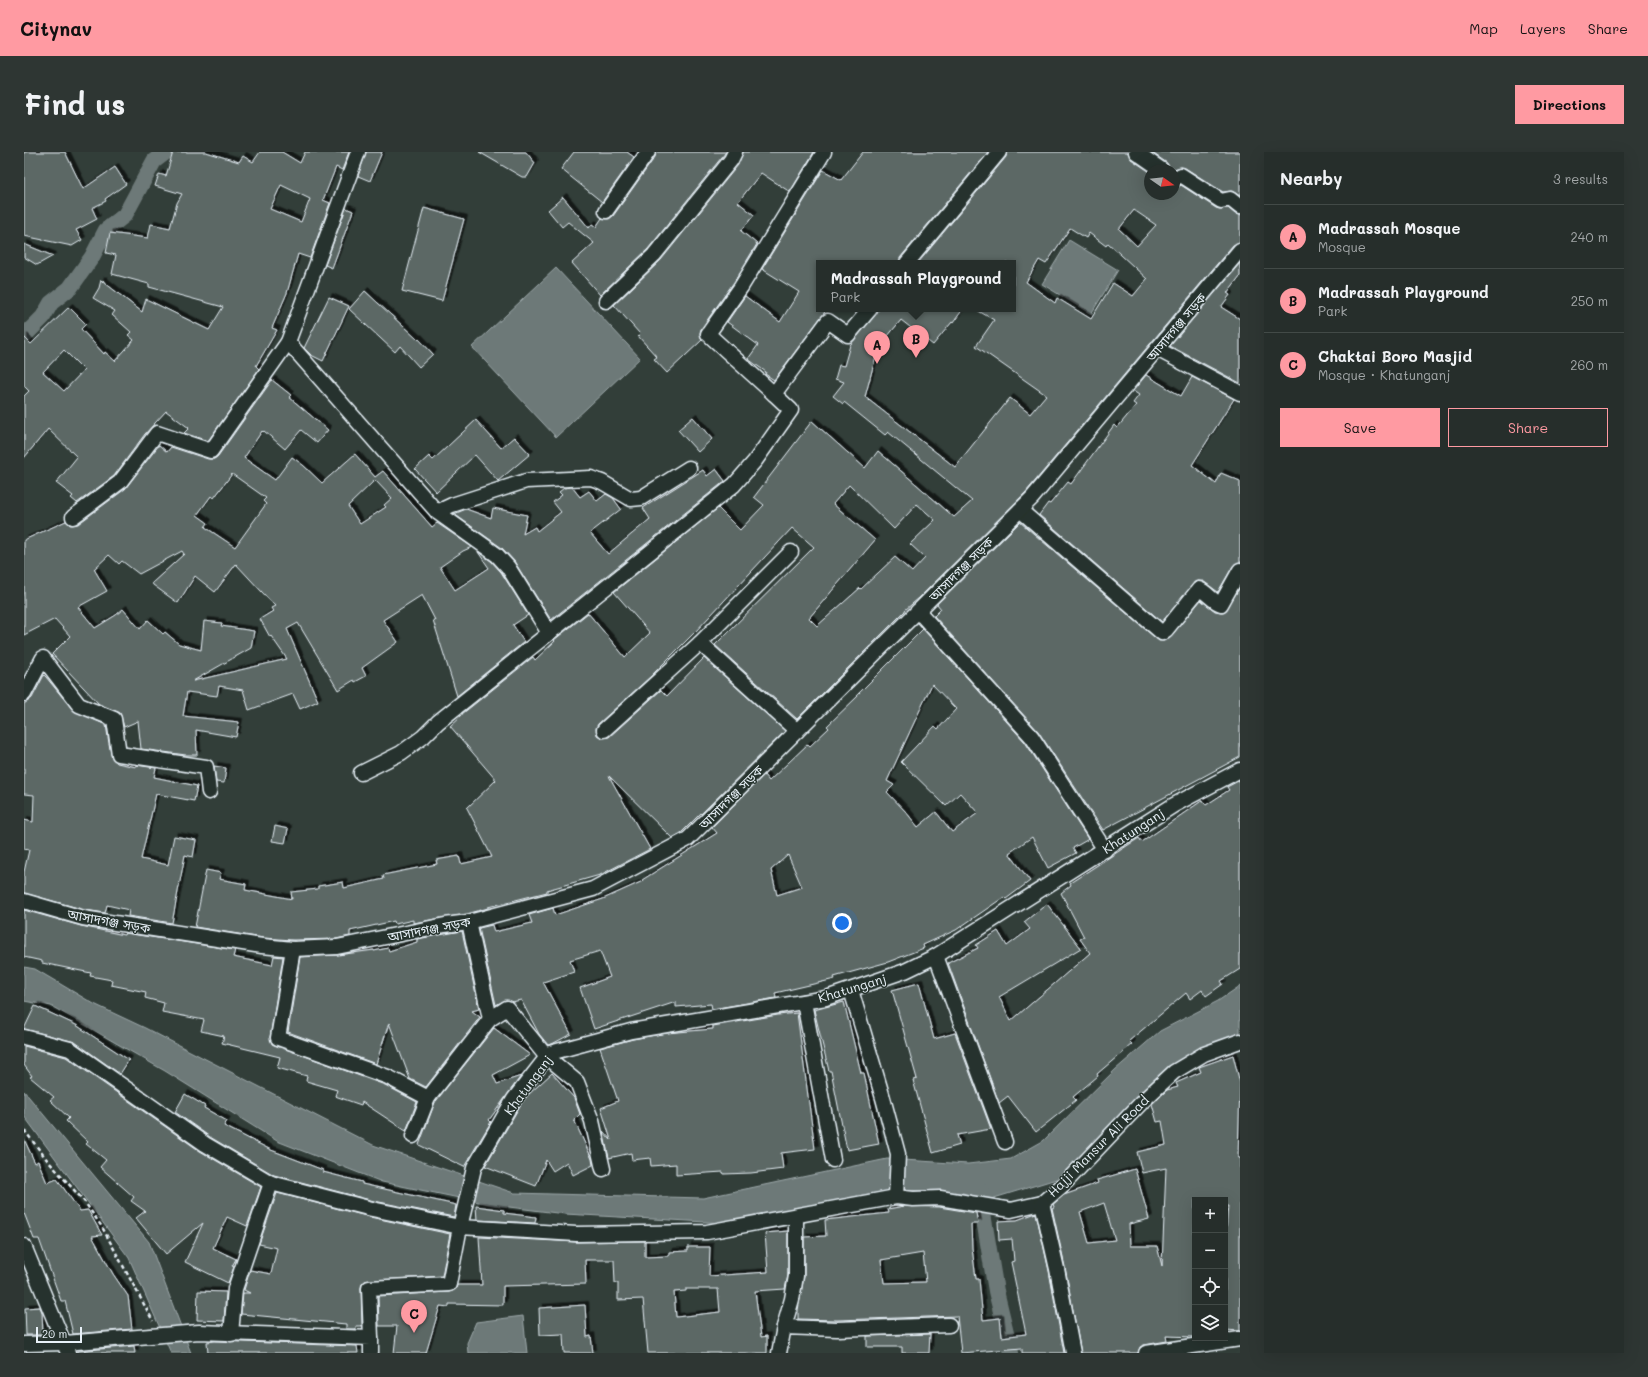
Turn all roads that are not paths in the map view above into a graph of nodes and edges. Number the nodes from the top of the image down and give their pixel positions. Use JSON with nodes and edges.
{"nodes":[{"id":1,"x":358,"y":152,"type":"edge"},
{"id":2,"x":648,"y":152,"type":"edge"},
{"id":3,"x":735,"y":152,"type":"edge"},
{"id":4,"x":824,"y":152,"type":"edge"},
{"id":5,"x":999,"y":152,"type":"edge"},
{"id":6,"x":1136,"y":152,"type":"edge"},
{"id":7,"x":1153,"y":164,"type":"edge"},
{"id":8,"x":1180,"y":176,"type":"edge"},
{"id":9,"x":1240,"y":207,"type":"edge"},
{"id":10,"x":606,"y":211,"type":"dead end"},
{"id":11,"x":1240,"y":250,"type":"edge"},
{"id":12,"x":909,"y":260,"type":"edge"},
{"id":13,"x":606,"y":301,"type":"dead end"},
{"id":14,"x":867,"y":312,"type":"edge"},
{"id":15,"x":288,"y":342,"type":"junction"},
{"id":16,"x":1157,"y":349,"type":"junction"},
{"id":17,"x":1240,"y":393,"type":"edge"},
{"id":18,"x":774,"y":394,"type":"junction"},
{"id":19,"x":689,"y":468,"type":"dead end"},
{"id":20,"x":1020,"y":510,"type":"junction"},
{"id":21,"x":437,"y":512,"type":"junction"},
{"id":22,"x":73,"y":517,"type":"dead end"},
{"id":23,"x":791,"y":552,"type":"dead end"},
{"id":24,"x":1240,"y":570,"type":"edge"},
{"id":25,"x":918,"y":611,"type":"junction"},
{"id":26,"x":549,"y":633,"type":"junction"},
{"id":27,"x":700,"y":644,"type":"junction"},
{"id":28,"x":24,"y":694,"type":"edge"},
{"id":29,"x":604,"y":730,"type":"dead end"},
{"id":30,"x":797,"y":731,"type":"junction"},
{"id":31,"x":1240,"y":770,"type":"edge"},
{"id":32,"x":361,"y":773,"type":"dead end"},
{"id":33,"x":209,"y":792,"type":"dead end"},
{"id":34,"x":1105,"y":850,"type":"junction"},
{"id":35,"x":24,"y":901,"type":"edge"},
{"id":36,"x":469,"y":922,"type":"junction"},
{"id":37,"x":293,"y":949,"type":"junction"},
{"id":38,"x":936,"y":956,"type":"junction"},
{"id":39,"x":850,"y":990,"type":"junction"},
{"id":40,"x":804,"y":1002,"type":"junction"},
{"id":41,"x":490,"y":1019,"type":"junction"},
{"id":42,"x":24,"y":1037,"type":"edge"},
{"id":43,"x":1240,"y":1041,"type":"edge"},
{"id":44,"x":546,"y":1056,"type":"junction"},
{"id":45,"x":428,"y":1098,"type":"junction"},
{"id":46,"x":413,"y":1136,"type":"dead end"},
{"id":47,"x":1005,"y":1142,"type":"dead end"},
{"id":48,"x":833,"y":1160,"type":"dead end"},
{"id":49,"x":603,"y":1169,"type":"dead end"},
{"id":50,"x":270,"y":1183,"type":"junction"},
{"id":51,"x":896,"y":1197,"type":"junction"},
{"id":52,"x":1042,"y":1203,"type":"junction"},
{"id":53,"x":796,"y":1216,"type":"junction"},
{"id":54,"x":462,"y":1221,"type":"junction"},
{"id":55,"x":24,"y":1246,"type":"edge"},
{"id":56,"x":949,"y":1325,"type":"dead end"},
{"id":57,"x":784,"y":1327,"type":"junction"},
{"id":58,"x":231,"y":1334,"type":"junction"},
{"id":59,"x":371,"y":1338,"type":"junction"},
{"id":60,"x":1240,"y":1339,"type":"edge"},
{"id":61,"x":24,"y":1344,"type":"edge"},
{"id":62,"x":67,"y":1348,"type":"edge"},
{"id":63,"x":372,"y":1353,"type":"edge"},
{"id":64,"x":779,"y":1353,"type":"edge"},
{"id":65,"x":1073,"y":1353,"type":"edge"},
{"id":66,"x":1146,"y":1353,"type":"edge"}],
"edges":[{"from":1,"to":15,"type":"street"},
{"from":2,"to":10,"type":"street"},
{"from":3,"to":13,"type":"street"},
{"from":4,"to":18,"type":"street"},
{"from":5,"to":12,"type":"street"},
{"from":6,"to":7,"type":"street"},
{"from":8,"to":9,"type":"street"},
{"from":11,"to":16,"type":"street","name":"আসাদগঞ্জ সড়ক"},
{"from":14,"to":18,"type":"street"},
{"from":15,"to":21,"type":"street"},
{"from":15,"to":22,"type":"street"},
{"from":16,"to":17,"type":"street"},
{"from":16,"to":20,"type":"street","name":"আসাদগঞ্জ সড়ক"},
{"from":18,"to":26,"type":"street"},
{"from":19,"to":21,"type":"street"},
{"from":20,"to":24,"type":"street"},
{"from":20,"to":25,"type":"street","name":"আসাদগঞ্জ সড়ক"},
{"from":21,"to":26,"type":"street"},
{"from":23,"to":27,"type":"street"},
{"from":25,"to":30,"type":"street","name":"আসাদগঞ্জ সড়ক"},
{"from":25,"to":34,"type":"street"},
{"from":26,"to":32,"type":"street"},
{"from":27,"to":29,"type":"street"},
{"from":27,"to":30,"type":"street"},
{"from":28,"to":33,"type":"street"},
{"from":30,"to":36,"type":"street","name":"আসাদগঞ্জ সড়ক"},
{"from":31,"to":34,"type":"street","name":"Khatunganj"},
{"from":34,"to":38,"type":"street","name":"Khatunganj"},
{"from":35,"to":37,"type":"street","name":"আসাদগঞ্জ সড়ক"},
{"from":36,"to":37,"type":"street","name":"আসাদগঞ্জ সড়ক"},
{"from":36,"to":41,"type":"street"},
{"from":37,"to":45,"type":"street"},
{"from":38,"to":39,"type":"street","name":"Khatunganj"},
{"from":38,"to":47,"type":"street"},
{"from":39,"to":40,"type":"street","name":"Khatunganj"},
{"from":39,"to":51,"type":"street"},
{"from":40,"to":44,"type":"street","name":"Khatunganj"},
{"from":40,"to":48,"type":"street"},
{"from":41,"to":44,"type":"street"},
{"from":41,"to":45,"type":"street"},
{"from":42,"to":50,"type":"street","name":"Hajji Mansur Ali Road"},
{"from":43,"to":52,"type":"street","name":"Hajji Mansur Ali Road"},
{"from":44,"to":49,"type":"street"},
{"from":44,"to":54,"type":"street","name":"Khatunganj"},
{"from":45,"to":46,"type":"street"},
{"from":50,"to":54,"type":"street","name":"Hajji Mansur Ali Road"},
{"from":50,"to":58,"type":"street"},
{"from":51,"to":52,"type":"street","name":"Hajji Mansur Ali Road"},
{"from":51,"to":53,"type":"street","name":"Hajji Mansur Ali Road"},
{"from":52,"to":65,"type":"street"},
{"from":53,"to":54,"type":"street","name":"Hajji Mansur Ali Road"},
{"from":53,"to":57,"type":"street"},
{"from":54,"to":59,"type":"street","name":"Khatunganj"},
{"from":55,"to":62,"type":"street"},
{"from":56,"to":57,"type":"street"},
{"from":57,"to":64,"type":"street"},
{"from":58,"to":59,"type":"street"},
{"from":58,"to":62,"type":"street"},
{"from":59,"to":63,"type":"street"},
{"from":60,"to":66,"type":"street"},
{"from":61,"to":62,"type":"street"}]}
